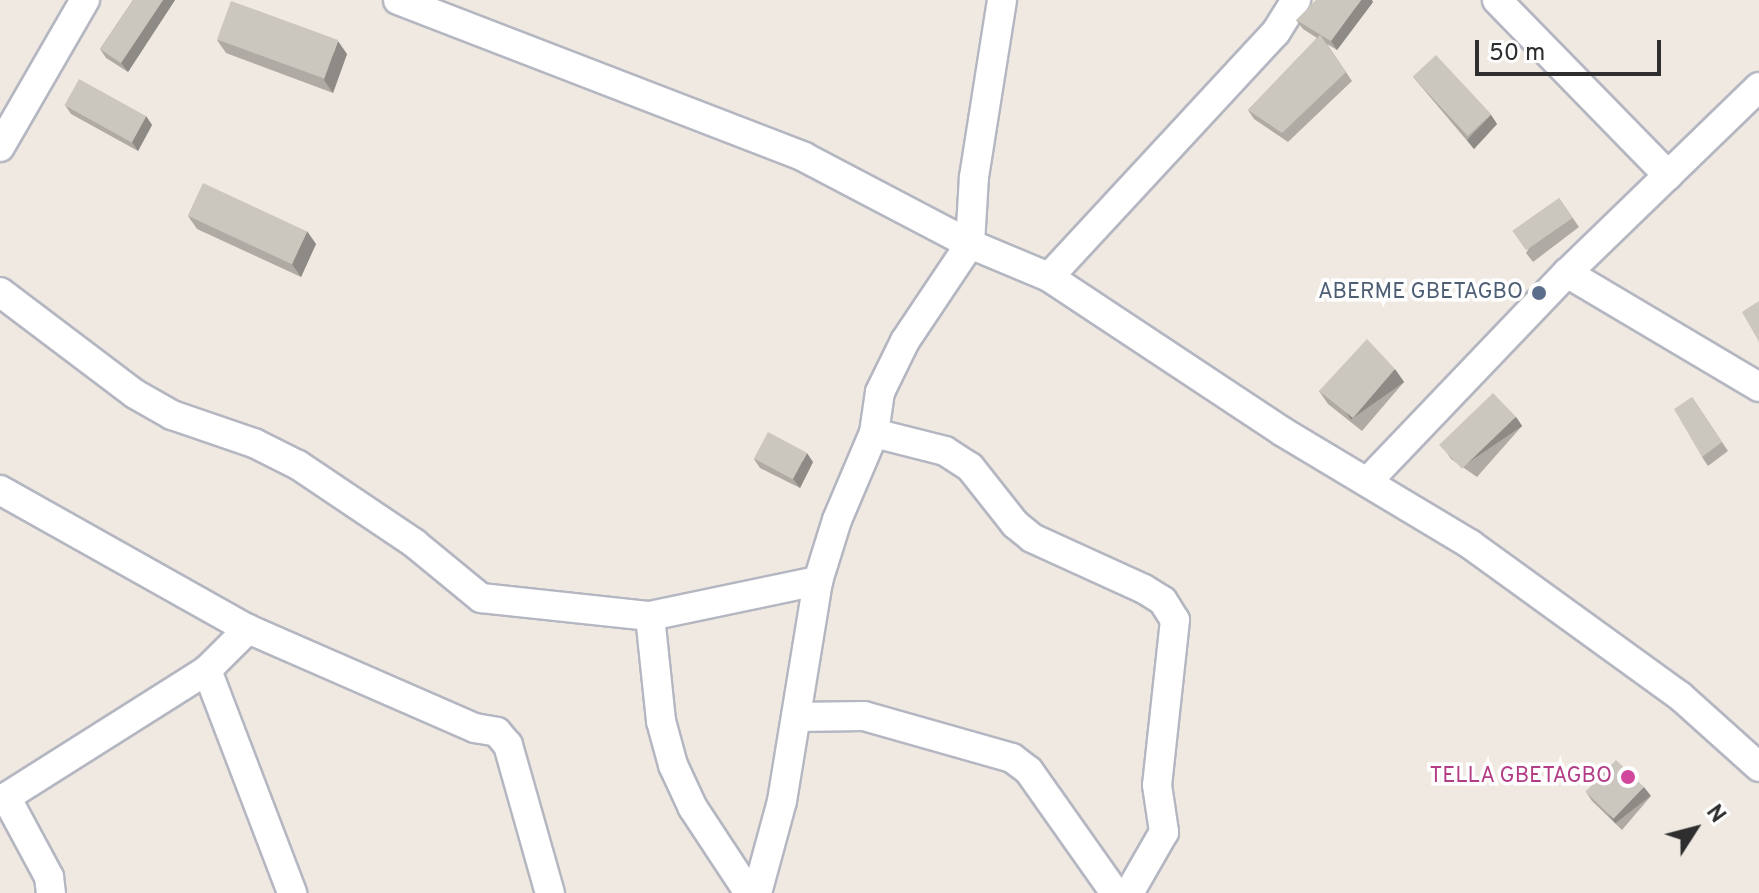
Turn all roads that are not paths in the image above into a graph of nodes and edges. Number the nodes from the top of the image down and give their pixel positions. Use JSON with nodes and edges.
{"nodes":[{"id":1,"x":85,"y":0,"type":"edge"},
{"id":2,"x":1002,"y":0,"type":"edge"},
{"id":3,"x":1296,"y":0,"type":"edge"},
{"id":4,"x":1497,"y":0,"type":"edge"},
{"id":5,"x":409,"y":2,"type":"edge"},
{"id":6,"x":1759,"y":87,"type":"edge"},
{"id":7,"x":0,"y":147,"type":"edge"},
{"id":8,"x":1668,"y":175,"type":"junction"},
{"id":9,"x":970,"y":244,"type":"junction"},
{"id":10,"x":1567,"y":273,"type":"junction"},
{"id":11,"x":1049,"y":277,"type":"junction"},
{"id":12,"x":0,"y":292,"type":"edge"},
{"id":13,"x":1759,"y":387,"type":"edge"},
{"id":14,"x":874,"y":433,"type":"junction"},
{"id":15,"x":1368,"y":481,"type":"junction"},
{"id":16,"x":0,"y":490,"type":"edge"},
{"id":17,"x":818,"y":581,"type":"junction"},
{"id":18,"x":650,"y":616,"type":"junction"},
{"id":19,"x":248,"y":629,"type":"junction"},
{"id":20,"x":207,"y":670,"type":"junction"},
{"id":21,"x":796,"y":717,"type":"junction"},
{"id":22,"x":1759,"y":767,"type":"edge"},
{"id":23,"x":3,"y":799,"type":"edge"},
{"id":24,"x":51,"y":893,"type":"edge"},
{"id":25,"x":292,"y":893,"type":"edge"},
{"id":26,"x":550,"y":893,"type":"edge"},
{"id":27,"x":749,"y":893,"type":"edge"},
{"id":28,"x":757,"y":893,"type":"edge"},
{"id":29,"x":1115,"y":893,"type":"edge"},
{"id":30,"x":1129,"y":893,"type":"edge"}],
"edges":[{"from":1,"to":7,"type":"street"},
{"from":2,"to":9,"type":"street"},
{"from":3,"to":11,"type":"street"},
{"from":4,"to":8,"type":"street"},
{"from":5,"to":9,"type":"street"},
{"from":6,"to":8,"type":"street"},
{"from":8,"to":10,"type":"street"},
{"from":9,"to":11,"type":"street"},
{"from":9,"to":14,"type":"street"},
{"from":10,"to":13,"type":"street"},
{"from":10,"to":15,"type":"street"},
{"from":11,"to":15,"type":"street"},
{"from":12,"to":18,"type":"street"},
{"from":14,"to":17,"type":"street"},
{"from":14,"to":30,"type":"street"},
{"from":15,"to":22,"type":"street"},
{"from":16,"to":19,"type":"street"},
{"from":17,"to":18,"type":"street"},
{"from":17,"to":21,"type":"street"},
{"from":18,"to":27,"type":"street"},
{"from":19,"to":20,"type":"street"},
{"from":19,"to":26,"type":"street"},
{"from":20,"to":23,"type":"street"},
{"from":20,"to":25,"type":"street"},
{"from":21,"to":28,"type":"street"},
{"from":21,"to":29,"type":"street"},
{"from":23,"to":24,"type":"street"}]}
